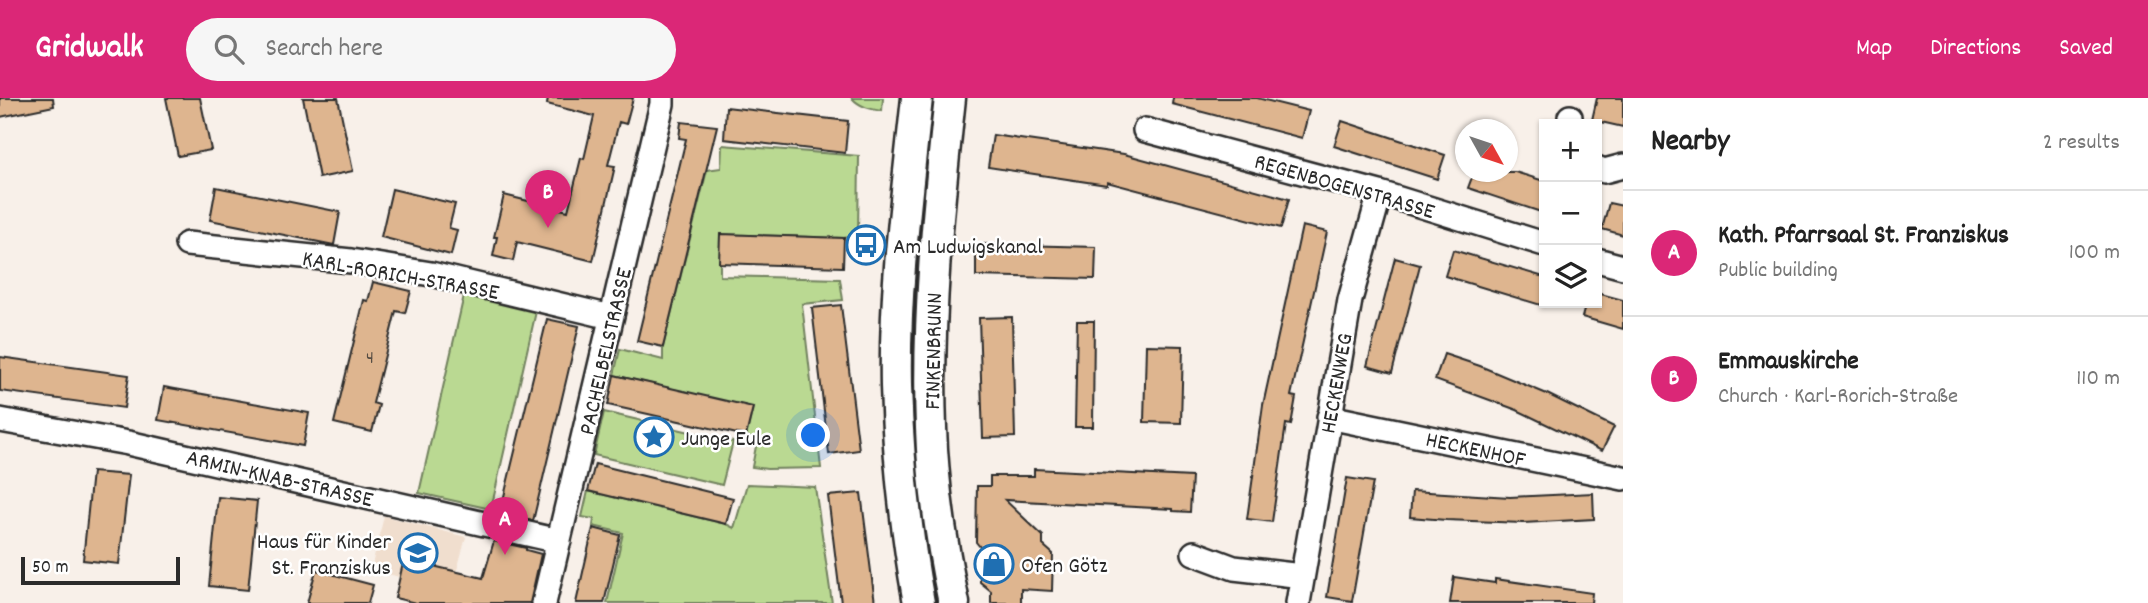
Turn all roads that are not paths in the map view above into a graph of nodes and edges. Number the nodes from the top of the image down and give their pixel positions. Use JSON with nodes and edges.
{"nodes":[{"id":1,"x":662,"y":98,"type":"edge"},
{"id":2,"x":916,"y":98,"type":"edge"},
{"id":3,"x":950,"y":98,"type":"edge"},
{"id":4,"x":1144,"y":130,"type":"dead end"},
{"id":5,"x":1623,"y":166,"type":"edge"},
{"id":6,"x":1602,"y":170,"type":"edge"},
{"id":7,"x":1380,"y":193,"type":"junction"},
{"id":8,"x":1539,"y":242,"type":"edge"},
{"id":9,"x":187,"y":244,"type":"dead end"},
{"id":10,"x":1602,"y":261,"type":"edge"},
{"id":11,"x":1623,"y":267,"type":"edge"},
{"id":12,"x":611,"y":317,"type":"junction"},
{"id":13,"x":1329,"y":417,"type":"junction"},
{"id":14,"x":0,"y":421,"type":"edge"},
{"id":15,"x":1623,"y":478,"type":"edge"},
{"id":16,"x":559,"y":541,"type":"junction"},
{"id":17,"x":1194,"y":553,"type":"dead end"},
{"id":18,"x":1302,"y":576,"type":"junction"},
{"id":19,"x":544,"y":603,"type":"edge"},
{"id":20,"x":919,"y":603,"type":"edge"},
{"id":21,"x":954,"y":603,"type":"edge"},
{"id":22,"x":1298,"y":603,"type":"edge"}],
"edges":[{"from":1,"to":12,"type":"street","name":"PACHELBELSTRASSE"},
{"from":2,"to":20,"type":"main road","name":"FINKENBRUNN"},
{"from":3,"to":21,"type":"main road","name":"FINKENBRUNN"},
{"from":4,"to":7,"type":"street","name":"REGENBOGENSTRASSE"},
{"from":5,"to":6,"type":"street"},
{"from":7,"to":8,"type":"street","name":"REGENBOGENSTRASSE"},
{"from":7,"to":13,"type":"street","name":"HECKENWEG"},
{"from":9,"to":12,"type":"street","name":"KARL-RORICH-STRASSE"},
{"from":10,"to":11,"type":"street"},
{"from":12,"to":16,"type":"street","name":"PACHELBELSTRASSE"},
{"from":13,"to":15,"type":"street","name":"HECKENHOF"},
{"from":13,"to":18,"type":"street","name":"HECKENWEG"},
{"from":14,"to":16,"type":"street","name":"ARMIN-KNAB-STRASSE"},
{"from":16,"to":19,"type":"street","name":"PACHELBELSTRASSE"},
{"from":17,"to":18,"type":"street"},
{"from":18,"to":22,"type":"street","name":"HECKENWEG"}]}
